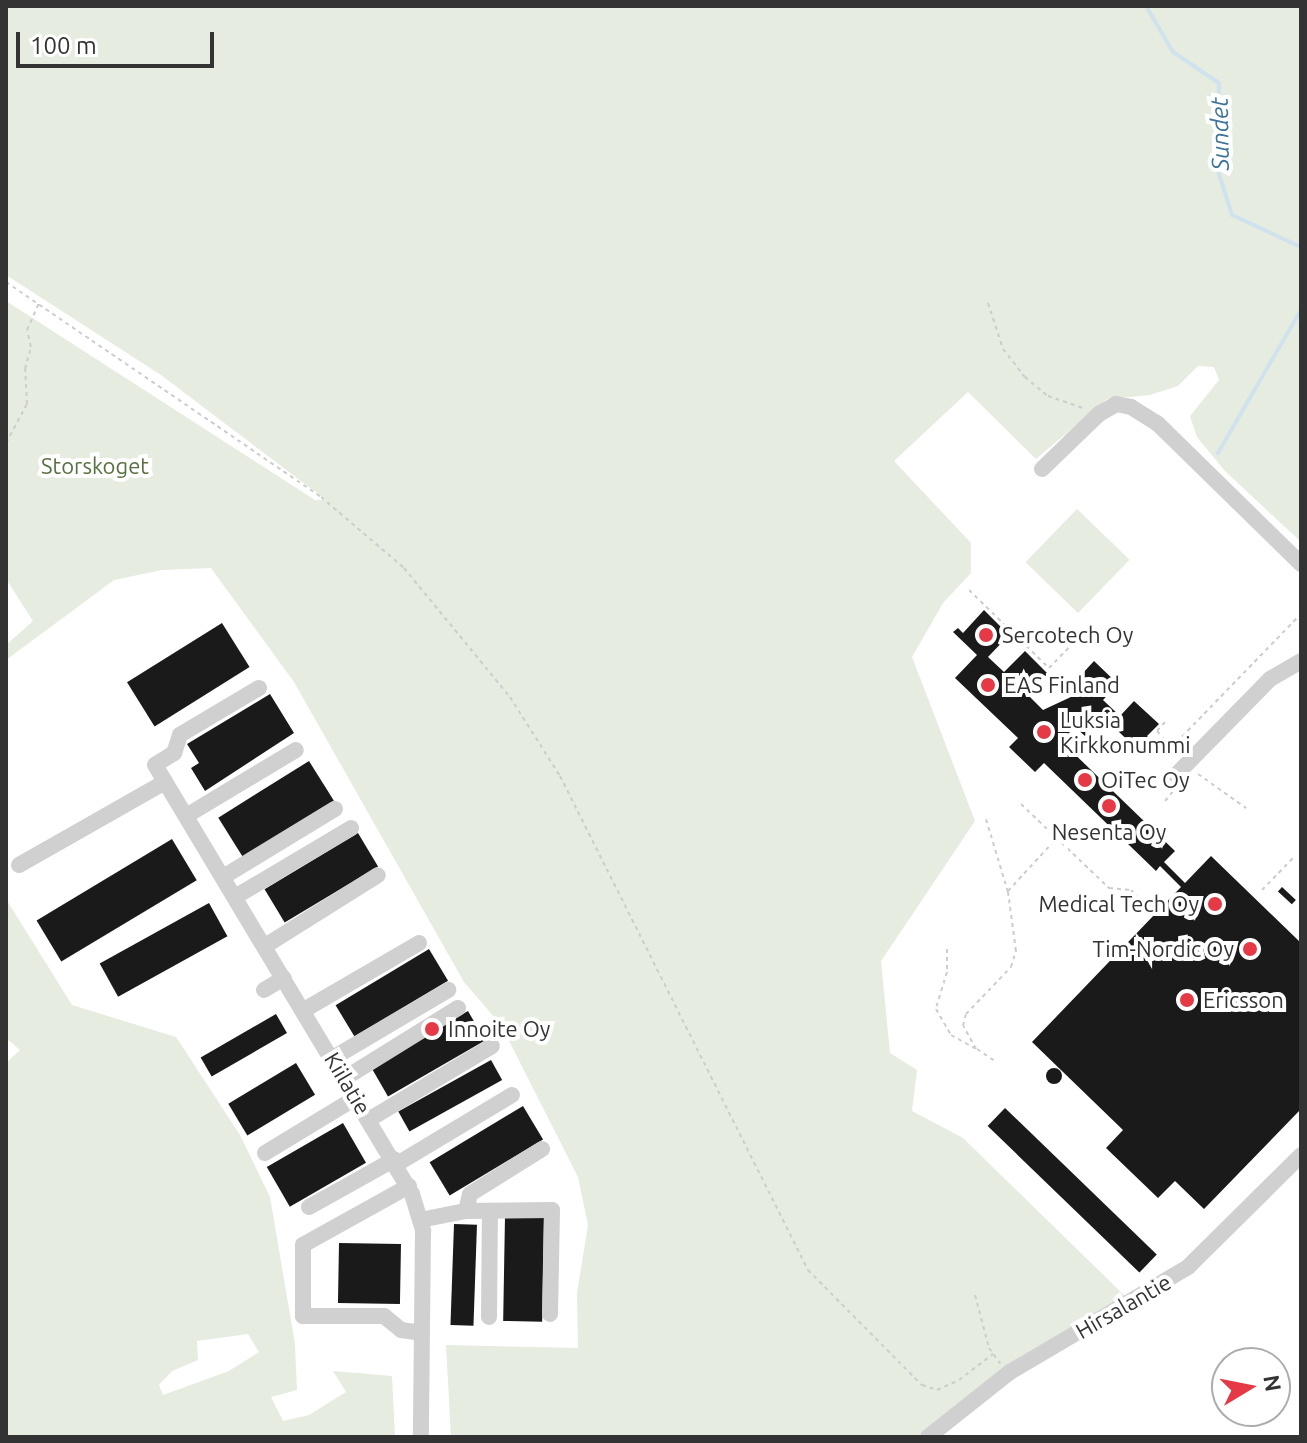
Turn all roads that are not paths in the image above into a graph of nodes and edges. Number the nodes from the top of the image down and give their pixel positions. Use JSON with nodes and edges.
{"nodes":[{"id":1,"x":1042,"y":469,"type":"dead end"},
{"id":2,"x":1301,"y":564,"type":"edge"},
{"id":3,"x":1301,"y":661,"type":"edge"},
{"id":4,"x":259,"y":688,"type":"dead end"},
{"id":5,"x":296,"y":750,"type":"dead end"},
{"id":6,"x":1179,"y":778,"type":"road end"},
{"id":7,"x":165,"y":782,"type":"junction"},
{"id":8,"x":335,"y":809,"type":"dead end"},
{"id":9,"x":186,"y":816,"type":"junction"},
{"id":10,"x":351,"y":828,"type":"dead end"},
{"id":11,"x":19,"y":865,"type":"dead end"},
{"id":12,"x":378,"y":875,"type":"dead end"},
{"id":13,"x":223,"y":877,"type":"junction"},
{"id":14,"x":235,"y":897,"type":"junction"},
{"id":15,"x":419,"y":943,"type":"dead end"},
{"id":16,"x":265,"y":946,"type":"junction"},
{"id":17,"x":284,"y":978,"type":"junction"},
{"id":18,"x":264,"y":990,"type":"dead end"},
{"id":19,"x":448,"y":990,"type":"dead end"},
{"id":20,"x":458,"y":1008,"type":"dead end"},
{"id":21,"x":304,"y":1010,"type":"junction"},
{"id":22,"x":492,"y":1046,"type":"dead end"},
{"id":23,"x":333,"y":1058,"type":"junction"},
{"id":24,"x":345,"y":1078,"type":"junction"},
{"id":25,"x":512,"y":1095,"type":"dead end"},
{"id":26,"x":357,"y":1097,"type":"junction"},
{"id":27,"x":370,"y":1119,"type":"junction"},
{"id":28,"x":542,"y":1149,"type":"dead end"},
{"id":29,"x":265,"y":1153,"type":"dead end"},
{"id":30,"x":1301,"y":1155,"type":"edge"},
{"id":31,"x":396,"y":1162,"type":"junction"},
{"id":32,"x":409,"y":1186,"type":"junction"},
{"id":33,"x":309,"y":1207,"type":"dead end"},
{"id":34,"x":466,"y":1211,"type":"junction"},
{"id":35,"x":490,"y":1211,"type":"junction"},
{"id":36,"x":420,"y":1220,"type":"junction"},
{"id":37,"x":550,"y":1314,"type":"dead end"},
{"id":38,"x":489,"y":1317,"type":"dead end"},
{"id":39,"x":422,"y":1333,"type":"junction"},
{"id":40,"x":421,"y":1437,"type":"edge"},
{"id":41,"x":928,"y":1437,"type":"edge"}],
"edges":[{"from":1,"to":2,"type":"street"},
{"from":3,"to":6,"type":"street"},
{"from":4,"to":7,"type":"street","name":"Kiilatie"},
{"from":5,"to":9,"type":"street"},
{"from":7,"to":9,"type":"street","name":"Kiilatie"},
{"from":7,"to":11,"type":"street"},
{"from":8,"to":13,"type":"street"},
{"from":9,"to":13,"type":"street","name":"Kiilatie"},
{"from":10,"to":14,"type":"street"},
{"from":12,"to":16,"type":"street"},
{"from":13,"to":14,"type":"street","name":"Kiilatie"},
{"from":14,"to":16,"type":"street","name":"Kiilatie"},
{"from":15,"to":21,"type":"street"},
{"from":16,"to":17,"type":"street","name":"Kiilatie"},
{"from":17,"to":18,"type":"street"},
{"from":17,"to":21,"type":"street","name":"Kiilatie"},
{"from":19,"to":23,"type":"street"},
{"from":20,"to":24,"type":"street"},
{"from":21,"to":23,"type":"street","name":"Kiilatie"},
{"from":22,"to":27,"type":"street"},
{"from":23,"to":24,"type":"street","name":"Kiilatie"},
{"from":24,"to":26,"type":"street","name":"Kiilatie"},
{"from":25,"to":31,"type":"street"},
{"from":26,"to":27,"type":"street","name":"Kiilatie"},
{"from":26,"to":29,"type":"street"},
{"from":27,"to":31,"type":"street","name":"Kiilatie"},
{"from":28,"to":34,"type":"street"},
{"from":30,"to":41,"type":"street","name":"Hirsalantie"},
{"from":31,"to":32,"type":"street","name":"Kiilatie"},
{"from":31,"to":33,"type":"street"},
{"from":32,"to":36,"type":"street","name":"Kiilatie"},
{"from":32,"to":39,"type":"street"},
{"from":34,"to":35,"type":"street"},
{"from":34,"to":36,"type":"street"},
{"from":35,"to":37,"type":"street"},
{"from":35,"to":38,"type":"street"},
{"from":36,"to":39,"type":"street","name":"Kiilatie"},
{"from":39,"to":40,"type":"street","name":"Kiilatie"}]}
